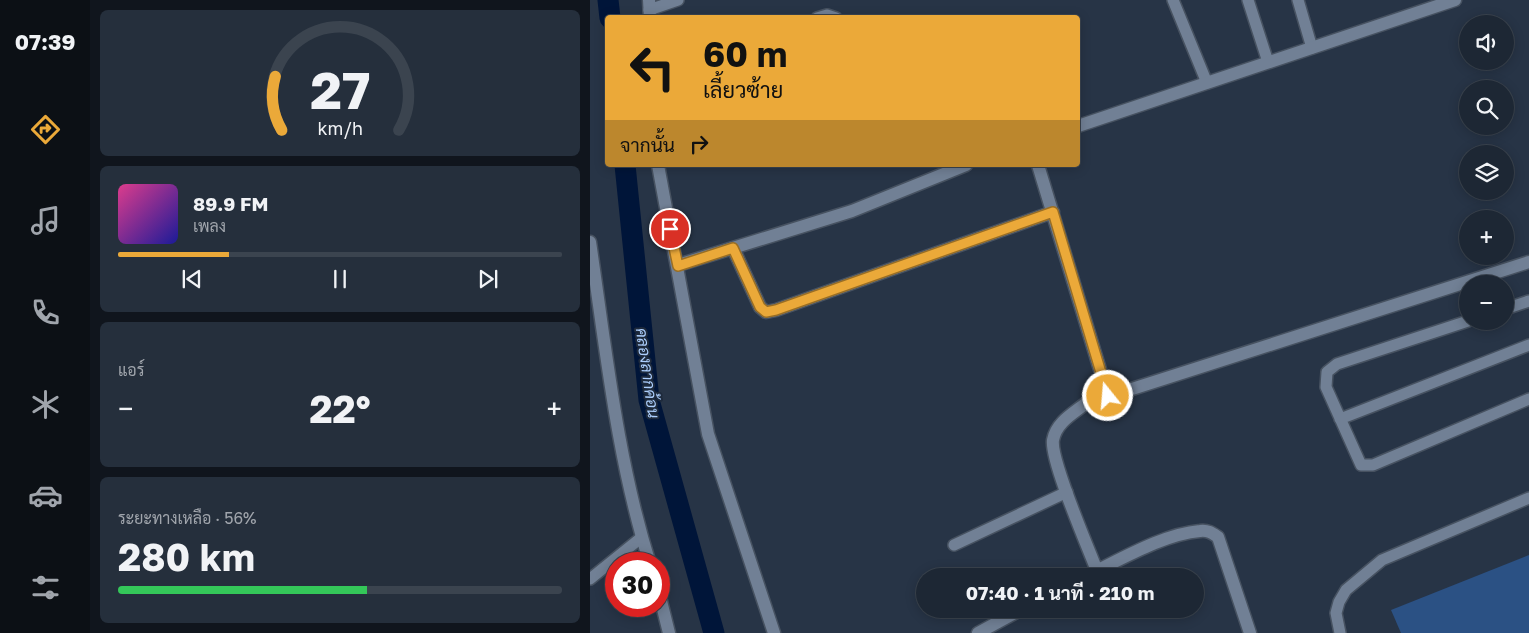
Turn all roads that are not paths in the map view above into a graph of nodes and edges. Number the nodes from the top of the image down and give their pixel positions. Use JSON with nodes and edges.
{"nodes":[{"id":1,"x":678,"y":0,"type":"edge"},
{"id":2,"x":1174,"y":0,"type":"edge"},
{"id":3,"x":1248,"y":0,"type":"edge"},
{"id":4,"x":1298,"y":0,"type":"edge"},
{"id":5,"x":1455,"y":0,"type":"edge"},
{"id":6,"x":649,"y":9,"type":"edge"},
{"id":7,"x":1312,"y":48,"type":"junction"},
{"id":8,"x":1268,"y":62,"type":"junction"},
{"id":9,"x":1207,"y":83,"type":"junction"},
{"id":10,"x":1080,"y":125,"type":"edge"},
{"id":11,"x":658,"y":167,"type":"edge"},
{"id":12,"x":1039,"y":167,"type":"edge"},
{"id":13,"x":950,"y":168,"type":"edge"},
{"id":14,"x":1053,"y":212,"type":"junction"},
{"id":15,"x":590,"y":242,"type":"edge"},
{"id":16,"x":733,"y":248,"type":"junction"},
{"id":17,"x":1529,"y":262,"type":"edge"},
{"id":18,"x":678,"y":266,"type":"junction"},
{"id":19,"x":1529,"y":301,"type":"edge"},
{"id":20,"x":1514,"y":306,"type":"edge"},
{"id":21,"x":1459,"y":324,"type":"edge"},
{"id":22,"x":1529,"y":345,"type":"edge"},
{"id":23,"x":1108,"y":396,"type":"junction"},
{"id":24,"x":1529,"y":399,"type":"edge"},
{"id":25,"x":1340,"y":419,"type":"junction"},
{"id":26,"x":1067,"y":492,"type":"junction"},
{"id":27,"x":1529,"y":498,"type":"edge"},
{"id":28,"x":642,"y":537,"type":"junction"},
{"id":29,"x":954,"y":545,"type":"dead end"},
{"id":30,"x":646,"y":552,"type":"edge"},
{"id":31,"x":1089,"y":568,"type":"edge"},
{"id":32,"x":1104,"y":568,"type":"edge"},
{"id":33,"x":590,"y":579,"type":"edge"},
{"id":34,"x":665,"y":617,"type":"edge"},
{"id":35,"x":1006,"y":618,"type":"edge"},
{"id":36,"x":669,"y":633,"type":"edge"},
{"id":37,"x":774,"y":633,"type":"edge"},
{"id":38,"x":978,"y":633,"type":"edge"},
{"id":39,"x":1250,"y":633,"type":"edge"},
{"id":40,"x":1340,"y":633,"type":"edge"}],
"edges":[{"from":1,"to":6,"type":"lane"},
{"from":2,"to":9,"type":"lane"},
{"from":3,"to":8,"type":"lane"},
{"from":4,"to":7,"type":"lane"},
{"from":5,"to":7,"type":"street"},
{"from":7,"to":8,"type":"street"},
{"from":8,"to":9,"type":"street"},
{"from":9,"to":10,"type":"street"},
{"from":11,"to":18,"type":"street"},
{"from":12,"to":14,"type":"street"},
{"from":13,"to":16,"type":"street"},
{"from":14,"to":16,"type":"street"},
{"from":14,"to":23,"type":"street"},
{"from":15,"to":28,"type":"street"},
{"from":16,"to":18,"type":"street"},
{"from":17,"to":23,"type":"street"},
{"from":18,"to":37,"type":"street"},
{"from":19,"to":20,"type":"lane"},
{"from":21,"to":25,"type":"lane"},
{"from":22,"to":25,"type":"lane"},
{"from":23,"to":26,"type":"street"},
{"from":24,"to":25,"type":"lane"},
{"from":26,"to":29,"type":"lane"},
{"from":26,"to":31,"type":"street"},
{"from":27,"to":40,"type":"lane"},
{"from":28,"to":30,"type":"street"},
{"from":28,"to":33,"type":"lane"},
{"from":32,"to":39,"type":"street"},
{"from":34,"to":36,"type":"street"},
{"from":35,"to":38,"type":"street"}]}
